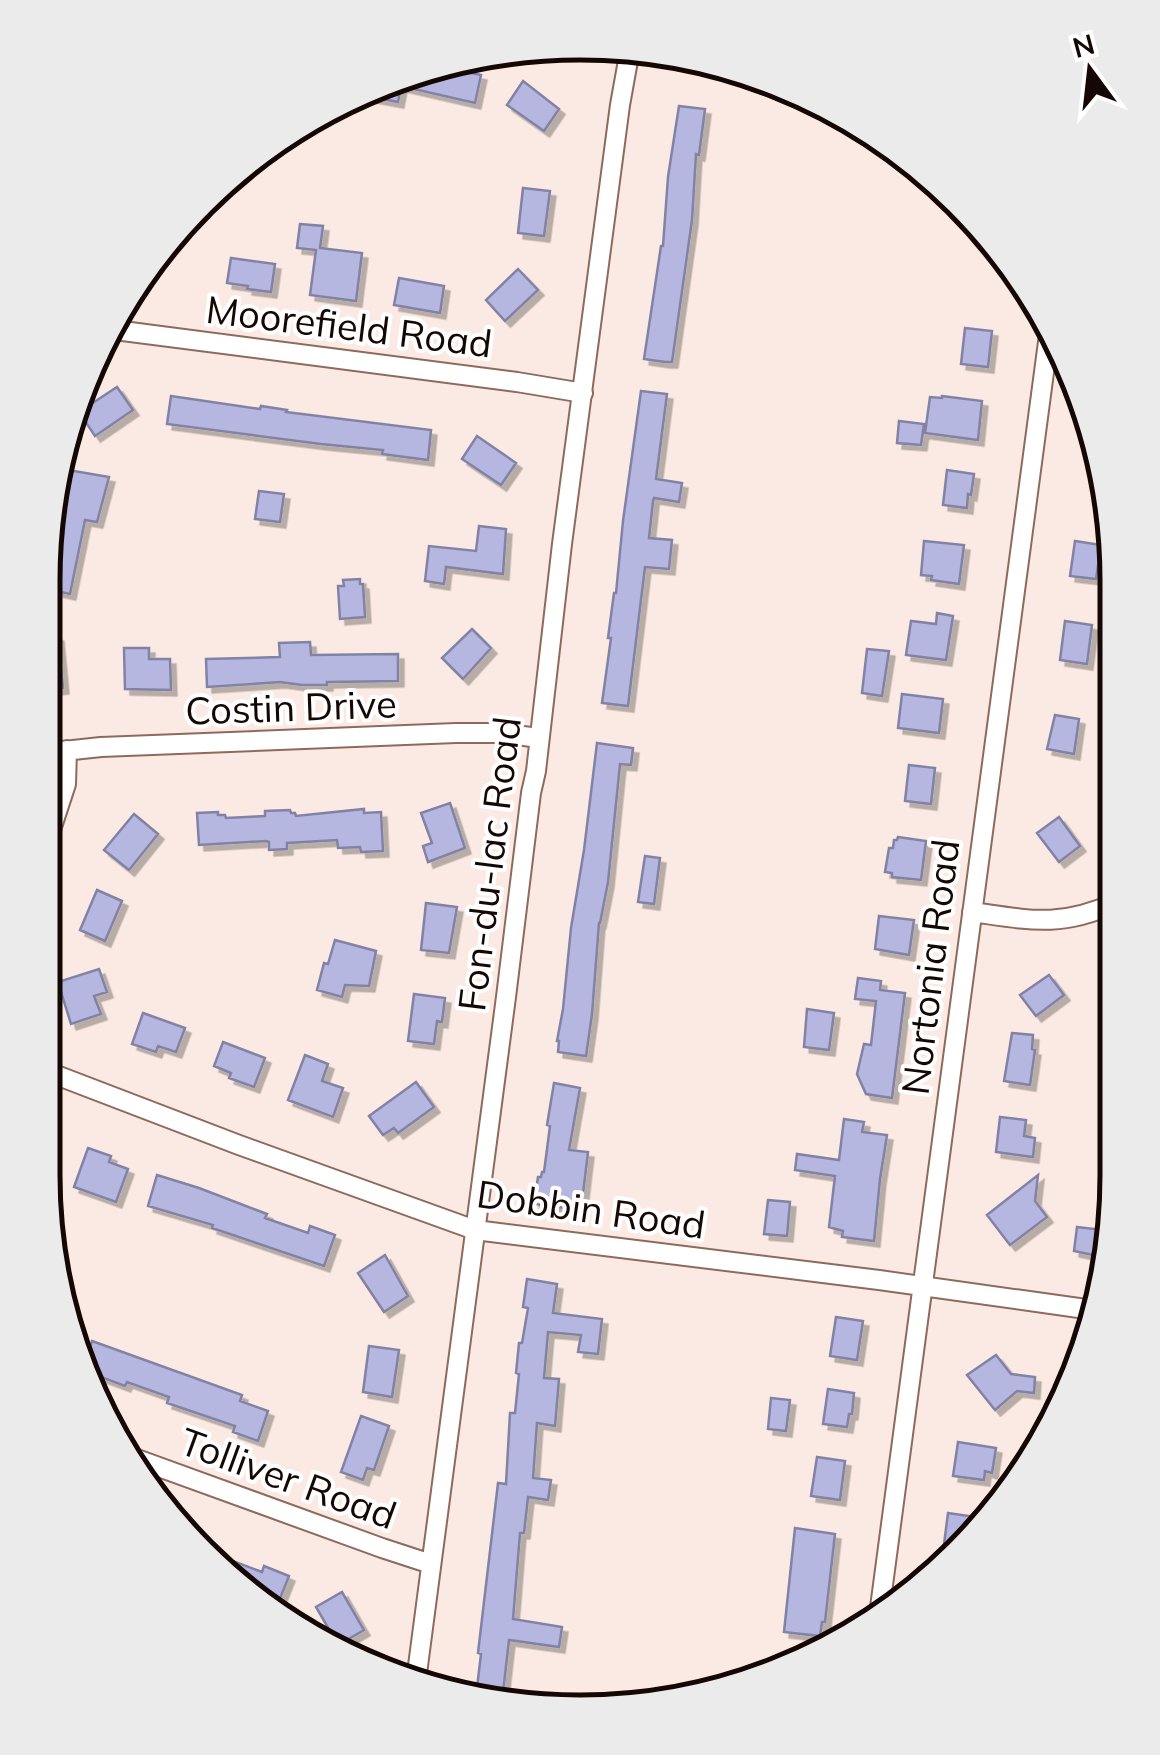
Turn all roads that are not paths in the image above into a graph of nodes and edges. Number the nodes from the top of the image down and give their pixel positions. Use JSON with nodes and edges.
{"nodes":[{"id":1,"x":628,"y":62,"type":"edge"},
{"id":2,"x":125,"y":330,"type":"edge"},
{"id":3,"x":1047,"y":352,"type":"edge"},
{"id":4,"x":583,"y":393,"type":"junction"},
{"id":5,"x":539,"y":738,"type":"junction"},
{"id":6,"x":67,"y":750,"type":"junction"},
{"id":7,"x":60,"y":751,"type":"edge"},
{"id":8,"x":60,"y":802,"type":"edge"},
{"id":9,"x":1100,"y":909,"type":"edge"},
{"id":10,"x":972,"y":912,"type":"junction"},
{"id":11,"x":60,"y":1077,"type":"edge"},
{"id":12,"x":474,"y":1230,"type":"junction"},
{"id":13,"x":923,"y":1286,"type":"junction"},
{"id":14,"x":1082,"y":1308,"type":"edge"},
{"id":15,"x":147,"y":1463,"type":"edge"},
{"id":16,"x":432,"y":1564,"type":"junction"},
{"id":17,"x":881,"y":1599,"type":"edge"},
{"id":18,"x":418,"y":1668,"type":"edge"}],
"edges":[{"from":1,"to":4,"type":"street","name":"Fon-du-lac Road"},
{"from":2,"to":4,"type":"street","name":"Moorefield Road"},
{"from":3,"to":10,"type":"street","name":"Nortonia Road"},
{"from":4,"to":5,"type":"street","name":"Fon-du-lac Road"},
{"from":5,"to":6,"type":"street","name":"Costin Drive"},
{"from":5,"to":12,"type":"street","name":"Fon-du-lac Road"},
{"from":6,"to":7,"type":"street","name":"Costin Drive"},
{"from":6,"to":8,"type":"street"},
{"from":9,"to":10,"type":"street"},
{"from":10,"to":13,"type":"street","name":"Nortonia Road"},
{"from":11,"to":12,"type":"street","name":"Dobbin Road"},
{"from":12,"to":13,"type":"street","name":"Dobbin Road"},
{"from":12,"to":16,"type":"street","name":"Fon-du-lac Road"},
{"from":13,"to":14,"type":"street","name":"Dobbin Road"},
{"from":13,"to":17,"type":"street","name":"Nortonia Road"},
{"from":15,"to":16,"type":"street","name":"Tolliver Road"},
{"from":16,"to":18,"type":"street","name":"Fon-du-lac Road"}]}
